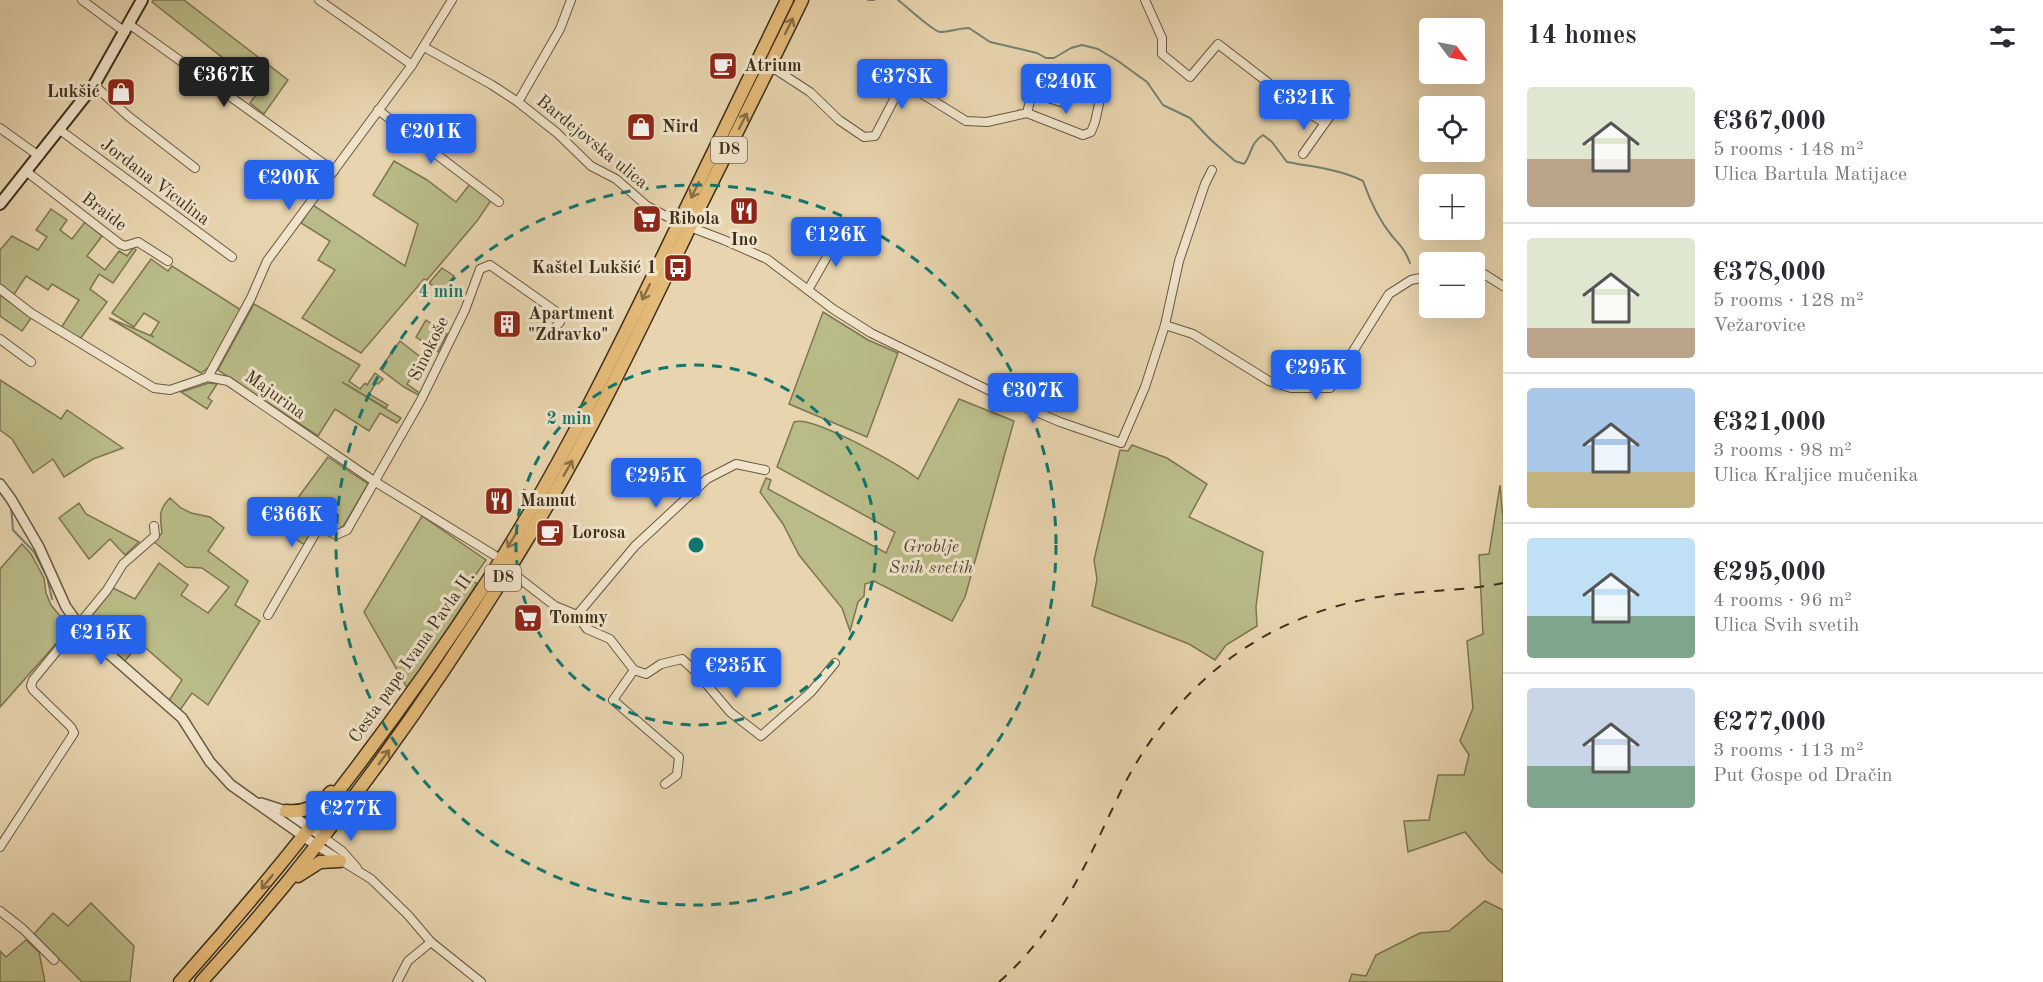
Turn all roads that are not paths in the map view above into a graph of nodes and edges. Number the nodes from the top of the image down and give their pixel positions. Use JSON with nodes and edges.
{"nodes":[{"id":1,"x":82,"y":0,"type":"edge"},
{"id":2,"x":142,"y":0,"type":"edge"},
{"id":3,"x":319,"y":0,"type":"edge"},
{"id":4,"x":452,"y":0,"type":"edge"},
{"id":5,"x":572,"y":0,"type":"edge"},
{"id":6,"x":787,"y":0,"type":"edge"},
{"id":7,"x":802,"y":0,"type":"edge"},
{"id":8,"x":1145,"y":0,"type":"edge"},
{"id":9,"x":127,"y":28,"type":"junction"},
{"id":10,"x":424,"y":47,"type":"junction"},
{"id":11,"x":412,"y":66,"type":"junction"},
{"id":12,"x":771,"y":66,"type":"junction"},
{"id":13,"x":94,"y":85,"type":"junction"},
{"id":14,"x":1345,"y":95,"type":"dead end"},
{"id":15,"x":518,"y":102,"type":"junction"},
{"id":16,"x":1064,"y":103,"type":"dead end"},
{"id":17,"x":1099,"y":104,"type":"dead end"},
{"id":18,"x":378,"y":110,"type":"junction"},
{"id":19,"x":1028,"y":113,"type":"junction"},
{"id":20,"x":1325,"y":123,"type":"junction"},
{"id":21,"x":0,"y":128,"type":"edge"},
{"id":22,"x":60,"y":130,"type":"junction"},
{"id":23,"x":1303,"y":154,"type":"dead end"},
{"id":24,"x":39,"y":156,"type":"junction"},
{"id":25,"x":195,"y":168,"type":"dead end"},
{"id":26,"x":1212,"y":170,"type":"dead end"},
{"id":27,"x":334,"y":171,"type":"junction"},
{"id":28,"x":27,"y":172,"type":"junction"},
{"id":29,"x":499,"y":202,"type":"dead end"},
{"id":30,"x":0,"y":204,"type":"edge"},
{"id":31,"x":685,"y":225,"type":"junction"},
{"id":32,"x":841,"y":232,"type":"dead end"},
{"id":33,"x":232,"y":257,"type":"dead end"},
{"id":34,"x":168,"y":261,"type":"dead end"},
{"id":35,"x":1485,"y":275,"type":"edge"},
{"id":36,"x":1419,"y":278,"type":"edge"},
{"id":37,"x":1503,"y":286,"type":"edge"},
{"id":38,"x":0,"y":289,"type":"edge"},
{"id":39,"x":808,"y":290,"type":"junction"},
{"id":40,"x":1165,"y":325,"type":"junction"},
{"id":41,"x":550,"y":333,"type":"dead end"},
{"id":42,"x":0,"y":339,"type":"edge"},
{"id":43,"x":31,"y":362,"type":"dead end"},
{"id":44,"x":208,"y":377,"type":"junction"},
{"id":45,"x":765,"y":470,"type":"dead end"},
{"id":46,"x":374,"y":481,"type":"junction"},
{"id":47,"x":0,"y":483,"type":"edge"},
{"id":48,"x":154,"y":525,"type":"dead end"},
{"id":49,"x":494,"y":555,"type":"dead end"},
{"id":50,"x":515,"y":575,"type":"dead end"},
{"id":51,"x":268,"y":615,"type":"dead end"},
{"id":52,"x":577,"y":615,"type":"junction"},
{"id":53,"x":78,"y":626,"type":"junction"},
{"id":54,"x":835,"y":663,"type":"dead end"},
{"id":55,"x":634,"y":670,"type":"junction"},
{"id":56,"x":350,"y":776,"type":"junction"},
{"id":57,"x":665,"y":784,"type":"dead end"},
{"id":58,"x":256,"y":801,"type":"junction"},
{"id":59,"x":286,"y":811,"type":"junction"},
{"id":60,"x":308,"y":832,"type":"junction"},
{"id":61,"x":320,"y":841,"type":"junction"},
{"id":62,"x":0,"y":847,"type":"edge"},
{"id":63,"x":340,"y":861,"type":"junction"},
{"id":64,"x":358,"y":870,"type":"junction"},
{"id":65,"x":286,"y":883,"type":"junction"},
{"id":66,"x":0,"y":910,"type":"edge"},
{"id":67,"x":431,"y":942,"type":"junction"},
{"id":68,"x":54,"y":960,"type":"dead end"},
{"id":69,"x":180,"y":982,"type":"edge"},
{"id":70,"x":201,"y":982,"type":"edge"},
{"id":71,"x":397,"y":982,"type":"edge"},
{"id":72,"x":481,"y":982,"type":"edge"}],
"edges":[{"from":1,"to":9,"type":"street"},
{"from":2,"to":9,"type":"main road"},
{"from":3,"to":11,"type":"street"},
{"from":4,"to":10,"type":"street"},
{"from":5,"to":15,"type":"street"},
{"from":6,"to":31,"type":"main road","name":"Cesta pape Ivana Pavla II.","number":"D8","one_way":true},
{"from":12,"to":7,"type":"main road","name":"Cesta pape Ivana Pavla II.","number":"D8","one_way":true},
{"from":8,"to":20,"type":"street"},
{"from":9,"to":13,"type":"main road"},
{"from":9,"to":27,"type":"street"},
{"from":10,"to":11,"type":"street"},
{"from":10,"to":15,"type":"street","name":"Bardejovska ulica"},
{"from":11,"to":18,"type":"street"},
{"from":12,"to":19,"type":"street"},
{"from":31,"to":12,"type":"main road","name":"Cesta pape Ivana Pavla II.","number":"D8","one_way":true},
{"from":13,"to":22,"type":"main road"},
{"from":13,"to":25,"type":"street"},
{"from":14,"to":20,"type":"street"},
{"from":15,"to":31,"type":"street","name":"Bardejovska ulica"},
{"from":16,"to":19,"type":"street"},
{"from":17,"to":19,"type":"street"},
{"from":18,"to":27,"type":"street"},
{"from":18,"to":29,"type":"street"},
{"from":20,"to":23,"type":"street"},
{"from":21,"to":24,"type":"street"},
{"from":22,"to":24,"type":"main road"},
{"from":22,"to":33,"type":"street","name":"Jordana Viculina"},
{"from":24,"to":28,"type":"main road"},
{"from":26,"to":40,"type":"street"},
{"from":27,"to":44,"type":"street"},
{"from":28,"to":30,"type":"main road"},
{"from":28,"to":34,"type":"street","name":"Braide"},
{"from":31,"to":39,"type":"street","name":"Bardejovska ulica"},
{"from":31,"to":56,"type":"main road","name":"Cesta pape Ivana Pavla II.","number":"D8","one_way":true},
{"from":61,"to":31,"type":"main road","name":"Cesta pape Ivana Pavla II.","number":"D8","one_way":true},
{"from":32,"to":39,"type":"street"},
{"from":35,"to":37,"type":"street"},
{"from":36,"to":40,"type":"street"},
{"from":38,"to":44,"type":"street"},
{"from":39,"to":40,"type":"street","name":"Bardejovska ulica"},
{"from":41,"to":46,"type":"street","name":"Sinokoše"},
{"from":42,"to":43,"type":"street"},
{"from":44,"to":46,"type":"street","name":"Majurina"},
{"from":45,"to":52,"type":"street"},
{"from":46,"to":49,"type":"street","name":"Majurina"},
{"from":46,"to":51,"type":"street"},
{"from":47,"to":53,"type":"street"},
{"from":48,"to":53,"type":"street"},
{"from":50,"to":52,"type":"street"},
{"from":52,"to":55,"type":"street"},
{"from":53,"to":58,"type":"street"},
{"from":53,"to":62,"type":"street"},
{"from":54,"to":55,"type":"street"},
{"from":55,"to":57,"type":"street"},
{"from":56,"to":59,"type":"main road"},
{"from":56,"to":60,"type":"main road","name":"Cesta pape Ivana Pavla II.","number":"D8"},
{"from":58,"to":59,"type":"street"},
{"from":58,"to":60,"type":"street"},
{"from":59,"to":60,"type":"street"},
{"from":60,"to":61,"type":"street"},
{"from":60,"to":69,"type":"main road","name":"Cesta pape Ivana Pavla II.","number":"D8","one_way":true},
{"from":61,"to":63,"type":"street"},
{"from":61,"to":64,"type":"street"},
{"from":61,"to":65,"type":"main road","name":"Cesta pape Ivana Pavla II.","number":"D8"},
{"from":63,"to":64,"type":"street"},
{"from":63,"to":65,"type":"main road"},
{"from":64,"to":67,"type":"street"},
{"from":65,"to":70,"type":"main road","name":"Cesta pape Ivana Pavla II.","number":"D8"},
{"from":66,"to":68,"type":"street"},
{"from":67,"to":71,"type":"street"},
{"from":67,"to":72,"type":"street"}]}
